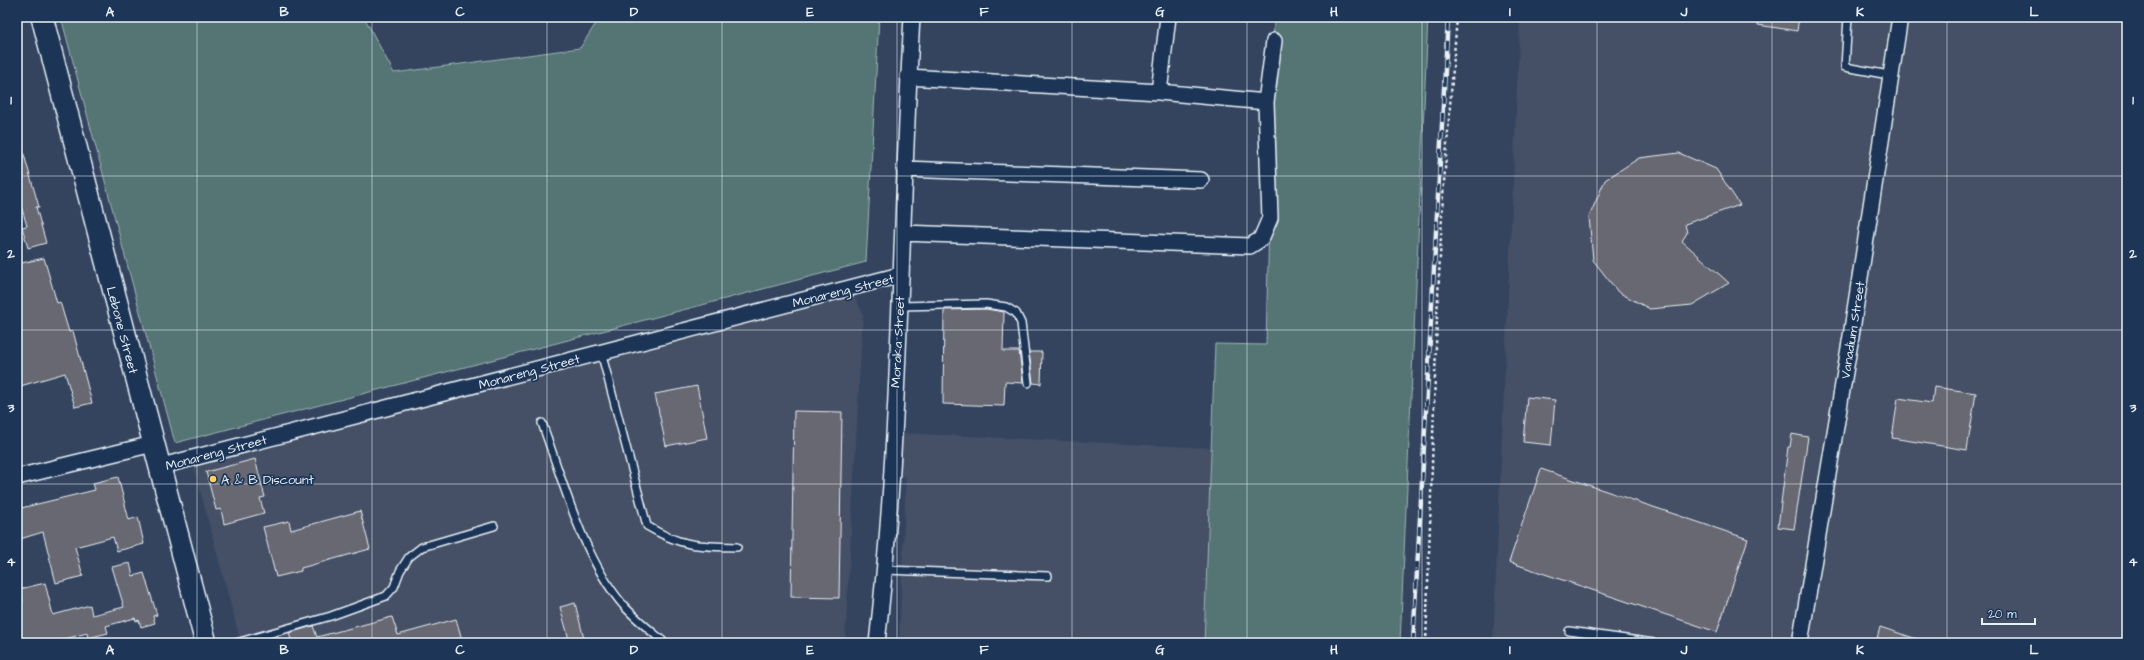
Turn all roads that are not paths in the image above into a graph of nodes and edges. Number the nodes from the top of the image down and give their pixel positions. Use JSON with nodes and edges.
{"nodes":[{"id":1,"x":42,"y":17,"type":"edge"},
{"id":2,"x":912,"y":17,"type":"edge"},
{"id":3,"x":1168,"y":17,"type":"edge"},
{"id":4,"x":1848,"y":17,"type":"edge"},
{"id":5,"x":1900,"y":17,"type":"edge"},
{"id":6,"x":1274,"y":41,"type":"dead end"},
{"id":7,"x":1889,"y":75,"type":"junction"},
{"id":8,"x":908,"y":77,"type":"junction"},
{"id":9,"x":1159,"y":92,"type":"junction"},
{"id":10,"x":1266,"y":102,"type":"junction"},
{"id":11,"x":904,"y":169,"type":"junction"},
{"id":12,"x":1201,"y":180,"type":"dead end"},
{"id":13,"x":903,"y":233,"type":"junction"},
{"id":14,"x":900,"y":275,"type":"junction"},
{"id":15,"x":900,"y":306,"type":"junction"},
{"id":16,"x":601,"y":352,"type":"junction"},
{"id":17,"x":1028,"y":384,"type":"dead end"},
{"id":18,"x":542,"y":423,"type":"dead end"},
{"id":19,"x":153,"y":444,"type":"junction"},
{"id":20,"x":158,"y":467,"type":"junction"},
{"id":21,"x":17,"y":477,"type":"edge"},
{"id":22,"x":494,"y":526,"type":"dead end"},
{"id":23,"x":737,"y":547,"type":"dead end"},
{"id":24,"x":885,"y":570,"type":"junction"},
{"id":25,"x":1048,"y":576,"type":"dead end"},
{"id":26,"x":1570,"y":631,"type":"dead end"},
{"id":27,"x":206,"y":643,"type":"edge"},
{"id":28,"x":236,"y":643,"type":"edge"},
{"id":29,"x":665,"y":643,"type":"edge"},
{"id":30,"x":877,"y":643,"type":"edge"},
{"id":31,"x":1654,"y":643,"type":"edge"},
{"id":32,"x":1800,"y":643,"type":"edge"}],
"edges":[{"from":1,"to":19,"type":"street","name":"Lebone Street"},
{"from":2,"to":8,"type":"street","name":"Moraka Street"},
{"from":3,"to":9,"type":"street"},
{"from":4,"to":7,"type":"lane"},
{"from":5,"to":7,"type":"street","name":"Vanadium Street"},
{"from":6,"to":10,"type":"street"},
{"from":7,"to":32,"type":"street","name":"Vanadium Street"},
{"from":8,"to":9,"type":"street"},
{"from":8,"to":11,"type":"street","name":"Moraka Street"},
{"from":9,"to":10,"type":"street"},
{"from":10,"to":13,"type":"street"},
{"from":11,"to":12,"type":"street"},
{"from":11,"to":13,"type":"street","name":"Moraka Street"},
{"from":13,"to":14,"type":"street","name":"Moraka Street"},
{"from":14,"to":15,"type":"street","name":"Moraka Street"},
{"from":14,"to":16,"type":"street","name":"Monareng Street"},
{"from":15,"to":17,"type":"lane"},
{"from":15,"to":24,"type":"street","name":"Moraka Street"},
{"from":16,"to":20,"type":"street","name":"Monareng Street"},
{"from":16,"to":23,"type":"lane"},
{"from":18,"to":29,"type":"lane"},
{"from":19,"to":20,"type":"street","name":"Lebone Street"},
{"from":19,"to":21,"type":"street","name":"Monareng Street"},
{"from":20,"to":27,"type":"street","name":"Lebone Street"},
{"from":22,"to":28,"type":"lane"},
{"from":24,"to":25,"type":"lane"},
{"from":24,"to":30,"type":"street","name":"Moraka Street"},
{"from":26,"to":31,"type":"lane"}]}
